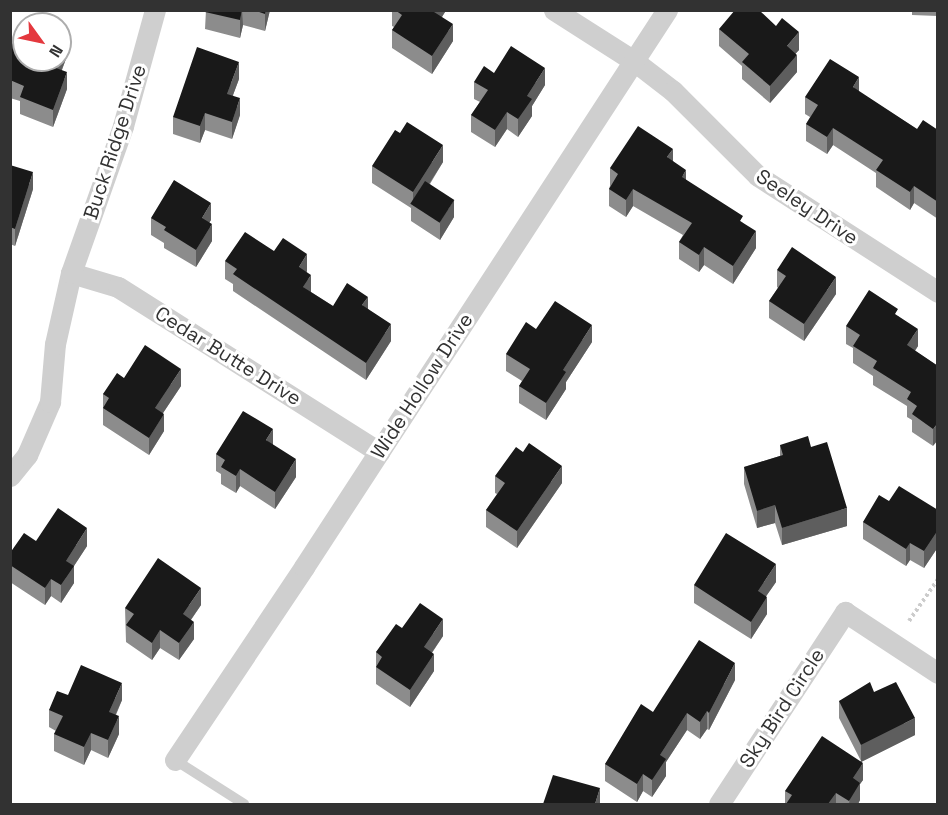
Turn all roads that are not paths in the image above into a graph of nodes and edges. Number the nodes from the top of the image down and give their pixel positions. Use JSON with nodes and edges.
{"nodes":[{"id":1,"x":155,"y":10,"type":"edge"},
{"id":2,"x":554,"y":10,"type":"edge"},
{"id":3,"x":667,"y":10,"type":"edge"},
{"id":4,"x":634,"y":61,"type":"junction"},
{"id":5,"x":71,"y":273,"type":"junction"},
{"id":6,"x":938,"y":292,"type":"edge"},
{"id":7,"x":380,"y":452,"type":"junction"},
{"id":8,"x":10,"y":476,"type":"edge"},
{"id":9,"x":938,"y":673,"type":"edge"},
{"id":10,"x":175,"y":760,"type":"joint"},
{"id":11,"x":244,"y":804,"type":"edge"},
{"id":12,"x":719,"y":804,"type":"edge"}],
"edges":[{"from":1,"to":5,"type":"street","name":"Buck Ridge Drive"},
{"from":2,"to":4,"type":"street","name":"Seeley Drive"},
{"from":3,"to":4,"type":"street","name":"Wide Hollow Drive"},
{"from":4,"to":6,"type":"street","name":"Seeley Drive"},
{"from":4,"to":7,"type":"street","name":"Wide Hollow Drive"},
{"from":5,"to":7,"type":"street","name":"Cedar Butte Drive"},
{"from":5,"to":8,"type":"street","name":"Buck Ridge Drive"},
{"from":7,"to":10,"type":"street","name":"Wide Hollow Drive"},
{"from":9,"to":12,"type":"street","name":"Sky Bird Circle"},
{"from":10,"to":11,"type":"lane"}]}
